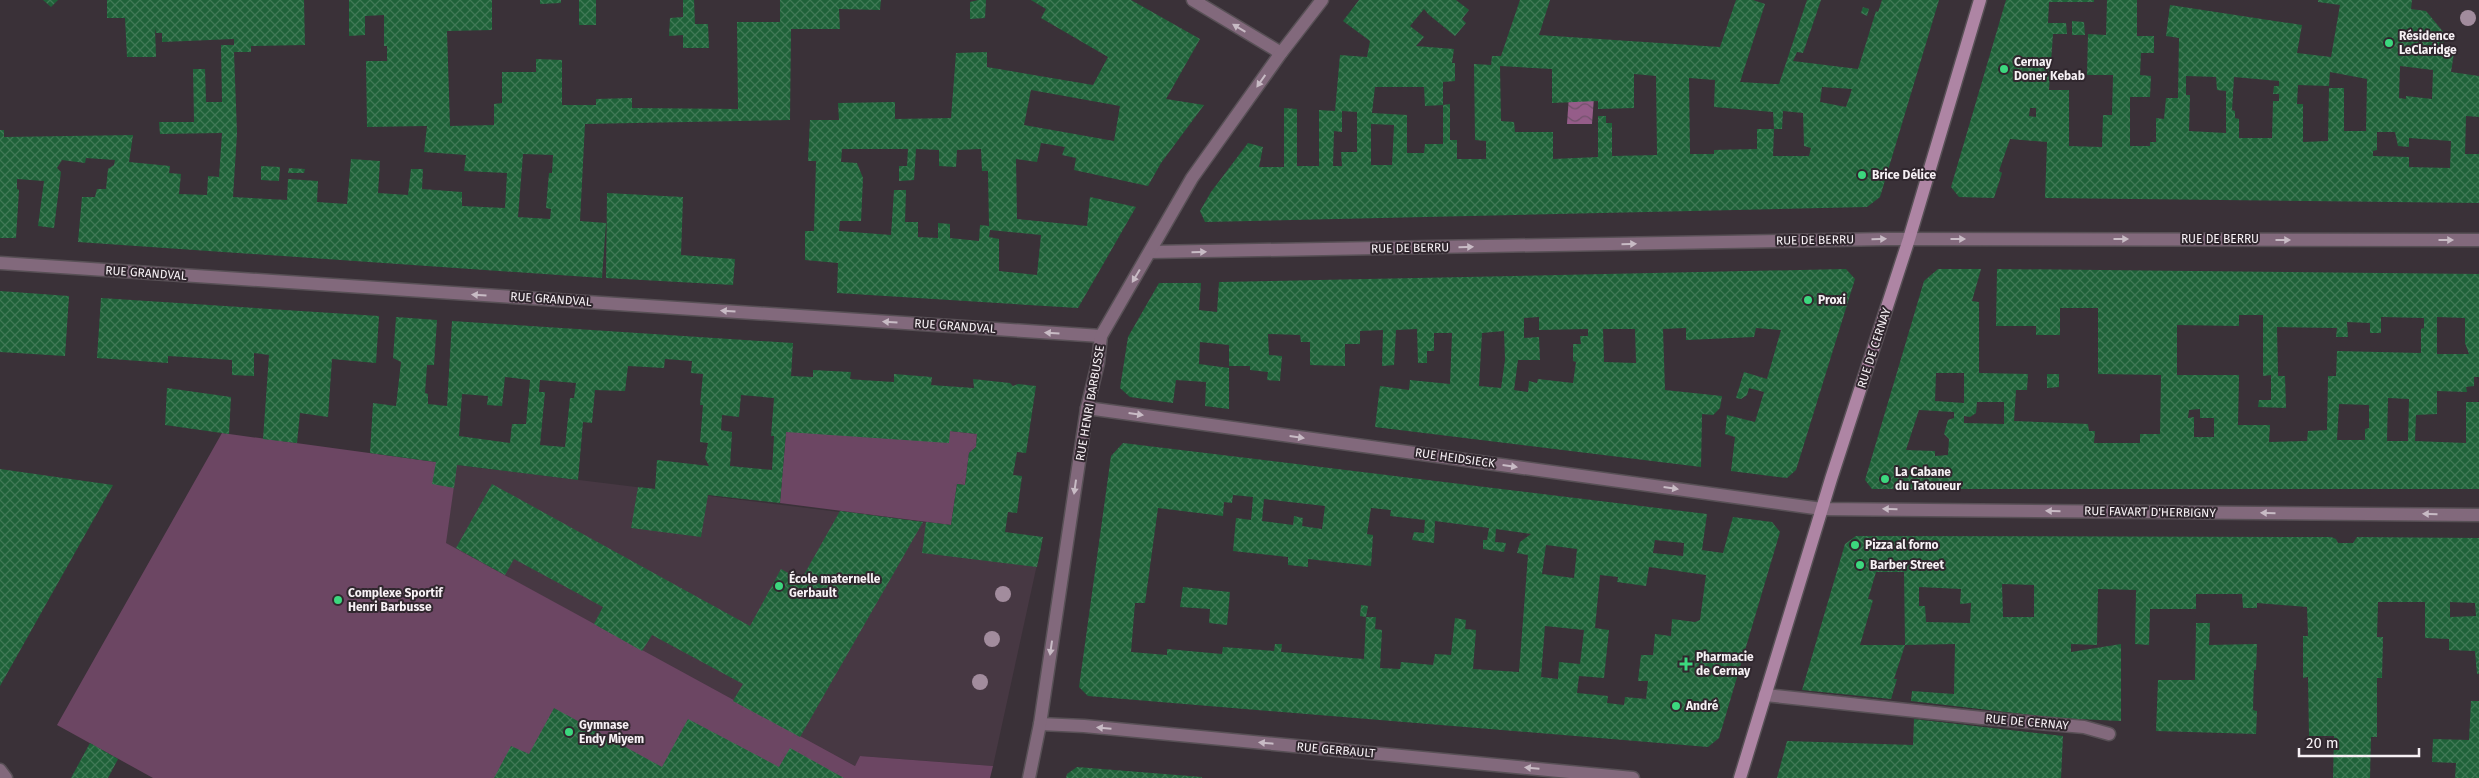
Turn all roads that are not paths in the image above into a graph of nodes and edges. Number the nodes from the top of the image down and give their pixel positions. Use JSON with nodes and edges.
{"nodes":[{"id":1,"x":1193,"y":0,"type":"edge"},
{"id":2,"x":1322,"y":0,"type":"edge"},
{"id":3,"x":1980,"y":0,"type":"edge"},
{"id":4,"x":1281,"y":53,"type":"junction"},
{"id":5,"x":1909,"y":239,"type":"junction"},
{"id":6,"x":2479,"y":240,"type":"edge"},
{"id":7,"x":1150,"y":252,"type":"junction"},
{"id":8,"x":0,"y":263,"type":"edge"},
{"id":9,"x":1101,"y":336,"type":"junction"},
{"id":10,"x":1087,"y":408,"type":"junction"},
{"id":11,"x":1822,"y":509,"type":"junction"},
{"id":12,"x":2479,"y":515,"type":"edge"},
{"id":13,"x":1765,"y":695,"type":"junction"},
{"id":14,"x":1040,"y":724,"type":"junction"},
{"id":15,"x":2109,"y":734,"type":"dead end"},
{"id":16,"x":0,"y":770,"type":"edge"},
{"id":17,"x":6,"y":778,"type":"edge"},
{"id":18,"x":1028,"y":778,"type":"edge"},
{"id":19,"x":1633,"y":778,"type":"edge"},
{"id":20,"x":1740,"y":778,"type":"edge"}],
"edges":[{"from":4,"to":1,"type":"street","one_way":true},
{"from":2,"to":4,"type":"street","name":"RUE HENRI BARBUSSE"},
{"from":3,"to":5,"type":"main road","name":"RUE DE CERNAY"},
{"from":4,"to":7,"type":"street","name":"RUE HENRI BARBUSSE","one_way":true},
{"from":5,"to":6,"type":"street","name":"RUE DE BERRU","one_way":true},
{"from":7,"to":5,"type":"street","name":"RUE DE BERRU","one_way":true},
{"from":5,"to":11,"type":"main road","name":"RUE DE CERNAY"},
{"from":7,"to":9,"type":"street","name":"RUE HENRI BARBUSSE","one_way":true},
{"from":9,"to":8,"type":"street","name":"RUE GRANDVAL","one_way":true},
{"from":9,"to":10,"type":"street","name":"RUE HENRI BARBUSSE"},
{"from":10,"to":11,"type":"street","name":"RUE HEIDSIECK","one_way":true},
{"from":10,"to":14,"type":"street","name":"RUE HENRI BARBUSSE","one_way":true},
{"from":12,"to":11,"type":"street","name":"RUE FAVART D'HERBIGNY","one_way":true},
{"from":11,"to":13,"type":"main road","name":"RUE DE CERNAY"},
{"from":13,"to":15,"type":"street","name":"RUE DE CERNAY"},
{"from":13,"to":20,"type":"main road","name":"RUE DE CERNAY"},
{"from":14,"to":18,"type":"street","name":"RUE HENRI BARBUSSE"},
{"from":19,"to":14,"type":"street","name":"RUE GERBAULT","one_way":true},
{"from":16,"to":17,"type":"street"}]}
